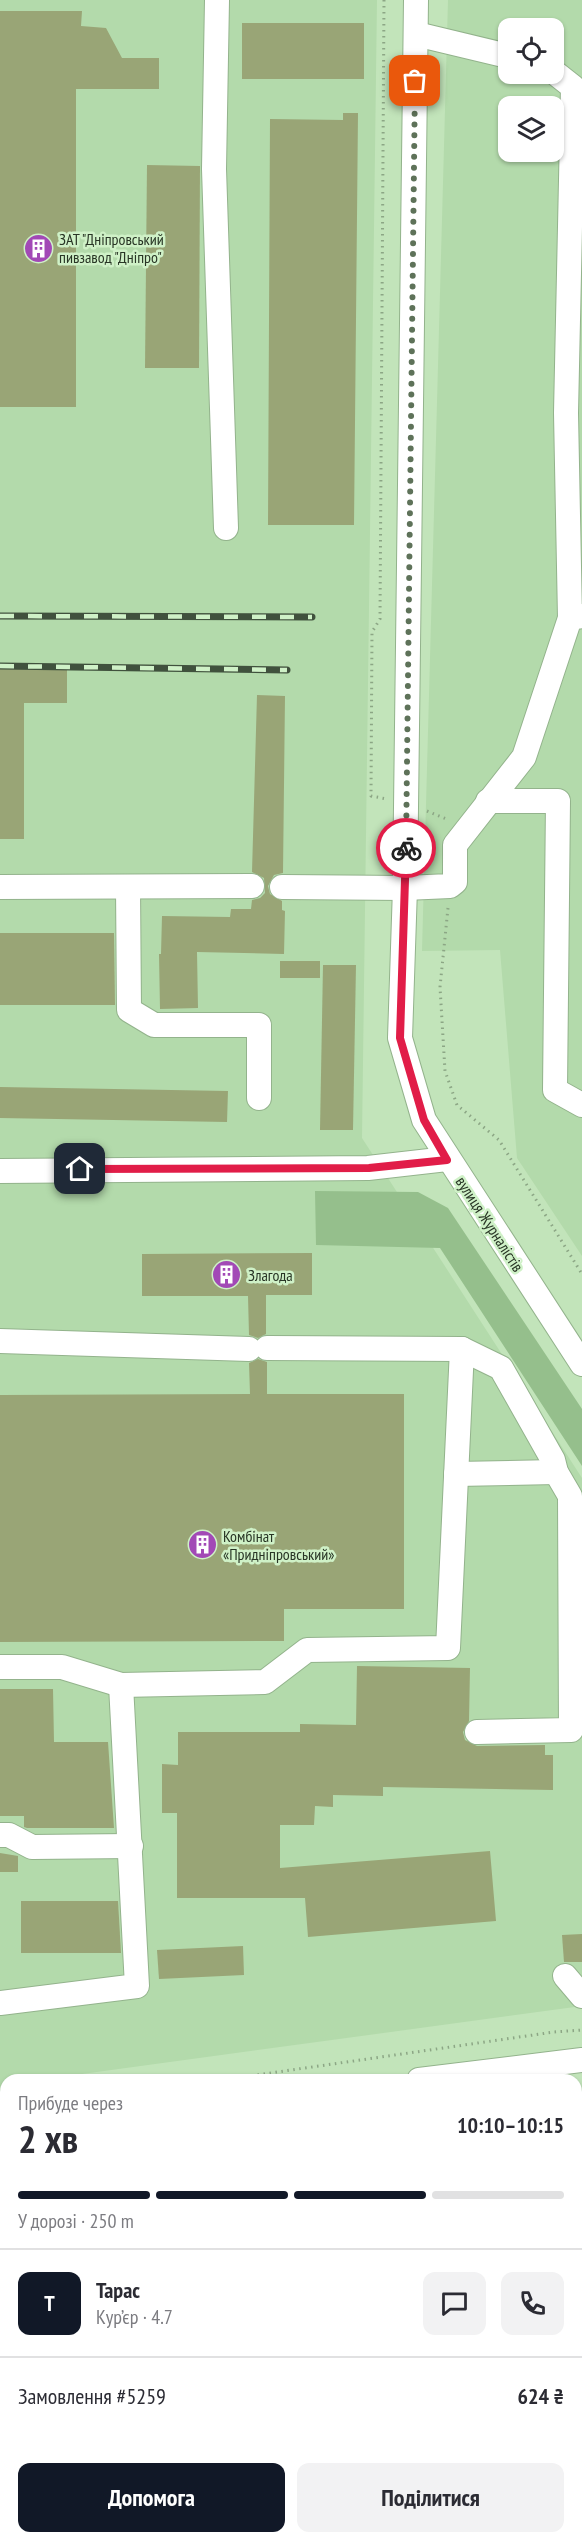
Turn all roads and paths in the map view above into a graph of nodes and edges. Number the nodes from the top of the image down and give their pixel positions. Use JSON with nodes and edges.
{"nodes":[{"id":1,"x":217,"y":0,"type":"edge"},
{"id":2,"x":384,"y":0,"type":"edge"},
{"id":3,"x":416,"y":0,"type":"edge"},
{"id":4,"x":416,"y":34,"type":"junction"},
{"id":5,"x":498,"y":54,"type":"edge"},
{"id":6,"x":564,"y":80,"type":"edge"},
{"id":7,"x":226,"y":528,"type":"dead end"},
{"id":8,"x":576,"y":617,"type":"edge"},
{"id":9,"x":488,"y":801,"type":"junction"},
{"id":10,"x":407,"y":803,"type":"junction"},
{"id":11,"x":468,"y":828,"type":"junction"},
{"id":12,"x":252,"y":886,"type":"dead end"},
{"id":13,"x":450,"y":886,"type":"junction"},
{"id":14,"x":0,"y":887,"type":"edge"},
{"id":15,"x":129,"y":887,"type":"junction"},
{"id":16,"x":282,"y":887,"type":"dead end"},
{"id":17,"x":405,"y":888,"type":"junction"},
{"id":18,"x":259,"y":1098,"type":"dead end"},
{"id":19,"x":582,"y":1106,"type":"edge"},
{"id":20,"x":447,"y":1160,"type":"junction"},
{"id":21,"x":0,"y":1171,"type":"edge"},
{"id":22,"x":582,"y":1274,"type":"edge"},
{"id":23,"x":0,"y":1341,"type":"edge"},
{"id":24,"x":462,"y":1349,"type":"junction"},
{"id":25,"x":582,"y":1364,"type":"edge"},
{"id":26,"x":556,"y":1472,"type":"junction"},
{"id":27,"x":456,"y":1474,"type":"junction"},
{"id":28,"x":0,"y":1667,"type":"edge"},
{"id":29,"x":120,"y":1685,"type":"junction"},
{"id":30,"x":477,"y":1732,"type":"dead end"},
{"id":31,"x":0,"y":1835,"type":"edge"},
{"id":32,"x":131,"y":1846,"type":"junction"},
{"id":33,"x":565,"y":1976,"type":"dead end"},
{"id":34,"x":582,"y":1996,"type":"edge"},
{"id":35,"x":0,"y":2003,"type":"edge"},
{"id":36,"x":582,"y":2030,"type":"edge"},
{"id":37,"x":582,"y":2060,"type":"edge"},
{"id":38,"x":264,"y":2074,"type":"edge"},
{"id":39,"x":468,"y":2074,"type":"edge"}],
"edges":[{"from":1,"to":7,"type":"street"},
{"from":2,"to":10,"type":"path"},
{"from":3,"to":4,"type":"street","name":"вулиця Журналістів"},
{"from":4,"to":5,"type":"street"},
{"from":4,"to":10,"type":"street","name":"вулиця Журналістів"},
{"from":6,"to":8,"type":"street"},
{"from":8,"to":9,"type":"street"},
{"from":9,"to":11,"type":"street"},
{"from":9,"to":19,"type":"street"},
{"from":10,"to":11,"type":"path"},
{"from":10,"to":17,"type":"street","name":"вулиця Журналістів"},
{"from":11,"to":13,"type":"street"},
{"from":12,"to":15,"type":"street"},
{"from":13,"to":17,"type":"street"},
{"from":13,"to":22,"type":"path"},
{"from":14,"to":15,"type":"street"},
{"from":15,"to":18,"type":"street"},
{"from":16,"to":17,"type":"street"},
{"from":17,"to":20,"type":"street","name":"вулиця Журналістів"},
{"from":20,"to":21,"type":"street"},
{"from":20,"to":25,"type":"street","name":"вулиця Журналістів"},
{"from":23,"to":24,"type":"street"},
{"from":24,"to":26,"type":"street"},
{"from":24,"to":27,"type":"street"},
{"from":26,"to":27,"type":"street"},
{"from":26,"to":30,"type":"street"},
{"from":27,"to":29,"type":"street"},
{"from":28,"to":29,"type":"street"},
{"from":29,"to":32,"type":"street"},
{"from":31,"to":32,"type":"street"},
{"from":32,"to":35,"type":"street"},
{"from":33,"to":34,"type":"street"},
{"from":36,"to":38,"type":"path"},
{"from":37,"to":39,"type":"street"}]}
